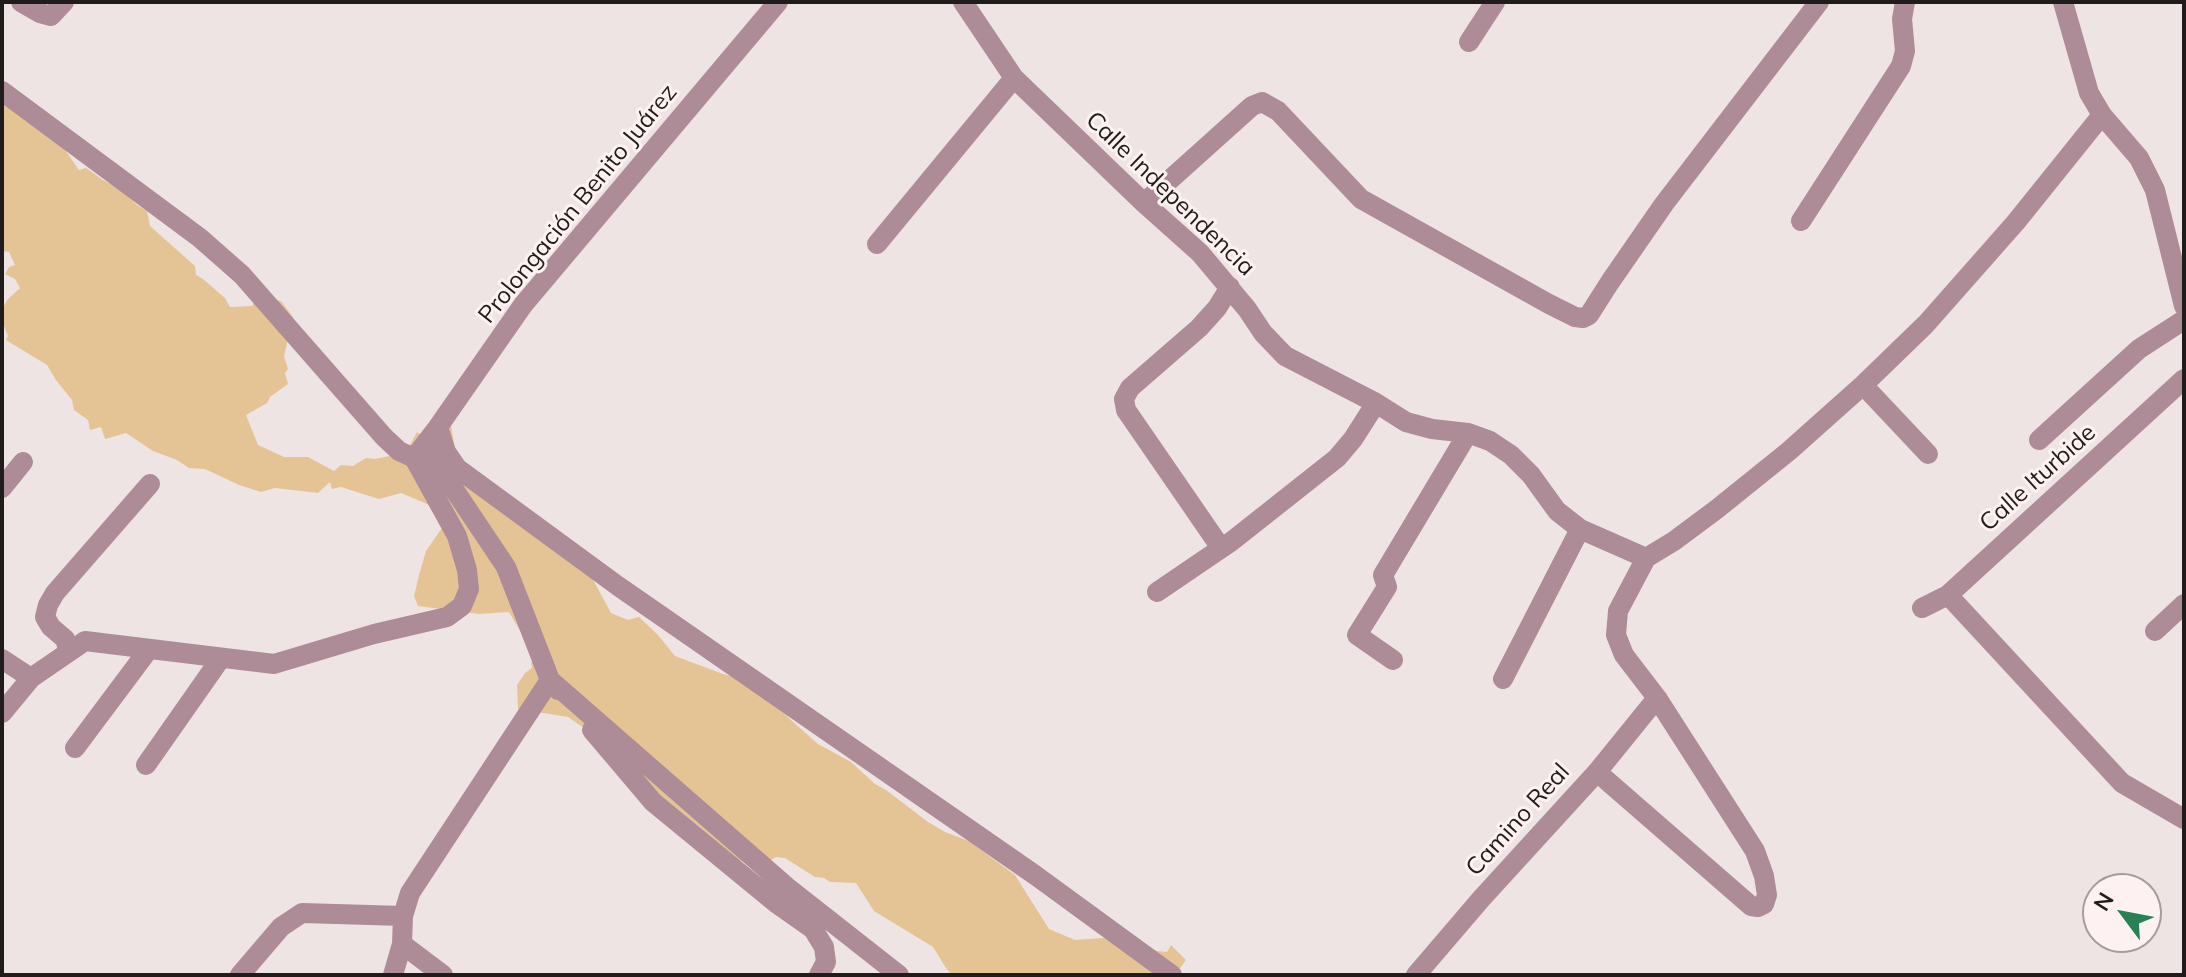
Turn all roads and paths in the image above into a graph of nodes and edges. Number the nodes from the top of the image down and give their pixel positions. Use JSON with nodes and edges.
{"nodes":[{"id":1,"x":21,"y":2,"type":"edge"},
{"id":2,"x":64,"y":2,"type":"edge"},
{"id":3,"x":778,"y":2,"type":"edge"},
{"id":4,"x":963,"y":2,"type":"edge"},
{"id":5,"x":1495,"y":2,"type":"edge"},
{"id":6,"x":1819,"y":2,"type":"edge"},
{"id":7,"x":1905,"y":2,"type":"edge"},
{"id":8,"x":2063,"y":2,"type":"edge"},
{"id":9,"x":1469,"y":42,"type":"dead end"},
{"id":10,"x":1014,"y":78,"type":"junction"},
{"id":11,"x":2,"y":91,"type":"edge"},
{"id":12,"x":2102,"y":115,"type":"junction"},
{"id":13,"x":1144,"y":203,"type":"junction"},
{"id":14,"x":1801,"y":221,"type":"dead end"},
{"id":15,"x":877,"y":244,"type":"dead end"},
{"id":16,"x":1230,"y":287,"type":"junction"},
{"id":17,"x":2184,"y":306,"type":"edge"},
{"id":18,"x":2184,"y":320,"type":"edge"},
{"id":19,"x":2184,"y":379,"type":"edge"},
{"id":20,"x":1863,"y":385,"type":"junction"},
{"id":21,"x":1376,"y":403,"type":"junction"},
{"id":22,"x":438,"y":427,"type":"junction"},
{"id":23,"x":1468,"y":433,"type":"junction"},
{"id":24,"x":2039,"y":440,"type":"dead end"},
{"id":25,"x":419,"y":452,"type":"junction"},
{"id":26,"x":1928,"y":454,"type":"dead end"},
{"id":27,"x":23,"y":462,"type":"dead end"},
{"id":28,"x":150,"y":484,"type":"dead end"},
{"id":29,"x":2,"y":488,"type":"edge"},
{"id":30,"x":1580,"y":529,"type":"junction"},
{"id":31,"x":1221,"y":548,"type":"junction"},
{"id":32,"x":1646,"y":558,"type":"junction"},
{"id":33,"x":1157,"y":592,"type":"dead end"},
{"id":34,"x":1948,"y":595,"type":"junction"},
{"id":35,"x":2184,"y":604,"type":"edge"},
{"id":36,"x":1922,"y":608,"type":"dead end"},
{"id":37,"x":2155,"y":631,"type":"dead end"},
{"id":38,"x":149,"y":649,"type":"junction"},
{"id":39,"x":69,"y":652,"type":"junction"},
{"id":40,"x":221,"y":658,"type":"junction"},
{"id":41,"x":2,"y":659,"type":"edge"},
{"id":42,"x":1393,"y":660,"type":"dead end"},
{"id":43,"x":31,"y":678,"type":"junction"},
{"id":44,"x":1503,"y":679,"type":"dead end"},
{"id":45,"x":550,"y":680,"type":"junction"},
{"id":46,"x":1657,"y":698,"type":"junction"},
{"id":47,"x":2,"y":713,"type":"edge"},
{"id":48,"x":75,"y":748,"type":"dead end"},
{"id":49,"x":146,"y":765,"type":"dead end"},
{"id":50,"x":1597,"y":772,"type":"junction"},
{"id":51,"x":2184,"y":819,"type":"edge"},
{"id":52,"x":403,"y":916,"type":"junction"},
{"id":53,"x":402,"y":944,"type":"junction"},
{"id":54,"x":240,"y":975,"type":"edge"},
{"id":55,"x":393,"y":975,"type":"edge"},
{"id":56,"x":443,"y":975,"type":"edge"},
{"id":57,"x":819,"y":975,"type":"edge"},
{"id":58,"x":899,"y":975,"type":"edge"},
{"id":59,"x":1172,"y":975,"type":"edge"},
{"id":60,"x":1416,"y":975,"type":"edge"}],
"edges":[{"from":1,"to":2,"type":"street"},
{"from":3,"to":22,"type":"street","name":"Prolongación Benito Juárez"},
{"from":4,"to":10,"type":"street","name":"Calle Independencia"},
{"from":5,"to":9,"type":"street"},
{"from":6,"to":13,"type":"street"},
{"from":7,"to":14,"type":"street"},
{"from":8,"to":12,"type":"street"},
{"from":10,"to":13,"type":"street","name":"Calle Independencia"},
{"from":10,"to":15,"type":"street"},
{"from":11,"to":25,"type":"street"},
{"from":12,"to":17,"type":"street"},
{"from":12,"to":20,"type":"street"},
{"from":13,"to":16,"type":"street","name":"Calle Independencia"},
{"from":16,"to":21,"type":"street","name":"Calle Independencia"},
{"from":16,"to":31,"type":"street"},
{"from":18,"to":24,"type":"street"},
{"from":19,"to":34,"type":"street","name":"Calle Iturbide"},
{"from":20,"to":26,"type":"street"},
{"from":20,"to":32,"type":"street"},
{"from":21,"to":23,"type":"street","name":"Calle Independencia"},
{"from":21,"to":31,"type":"street"},
{"from":22,"to":25,"type":"street","name":"Prolongación Benito Juárez"},
{"from":22,"to":59,"type":"street"},
{"from":23,"to":30,"type":"street","name":"Calle Independencia"},
{"from":23,"to":42,"type":"street"},
{"from":25,"to":40,"type":"street"},
{"from":25,"to":45,"type":"street"},
{"from":27,"to":29,"type":"street"},
{"from":28,"to":39,"type":"street"},
{"from":30,"to":32,"type":"street","name":"Calle Independencia"},
{"from":30,"to":44,"type":"street"},
{"from":31,"to":33,"type":"street"},
{"from":32,"to":46,"type":"street"},
{"from":34,"to":36,"type":"street","name":"Calle Iturbide"},
{"from":34,"to":51,"type":"street"},
{"from":35,"to":37,"type":"street"},
{"from":38,"to":39,"type":"street"},
{"from":38,"to":40,"type":"street"},
{"from":38,"to":48,"type":"street"},
{"from":39,"to":43,"type":"street"},
{"from":40,"to":49,"type":"street"},
{"from":41,"to":43,"type":"street"},
{"from":43,"to":47,"type":"street"},
{"from":45,"to":52,"type":"street"},
{"from":45,"to":57,"type":"street"},
{"from":45,"to":58,"type":"street"},
{"from":46,"to":50,"type":"street","name":"Camino Real"},
{"from":46,"to":50,"type":"street"},
{"from":50,"to":60,"type":"street","name":"Camino Real"},
{"from":52,"to":53,"type":"street"},
{"from":52,"to":54,"type":"street"},
{"from":53,"to":55,"type":"street"},
{"from":53,"to":56,"type":"street"}]}
